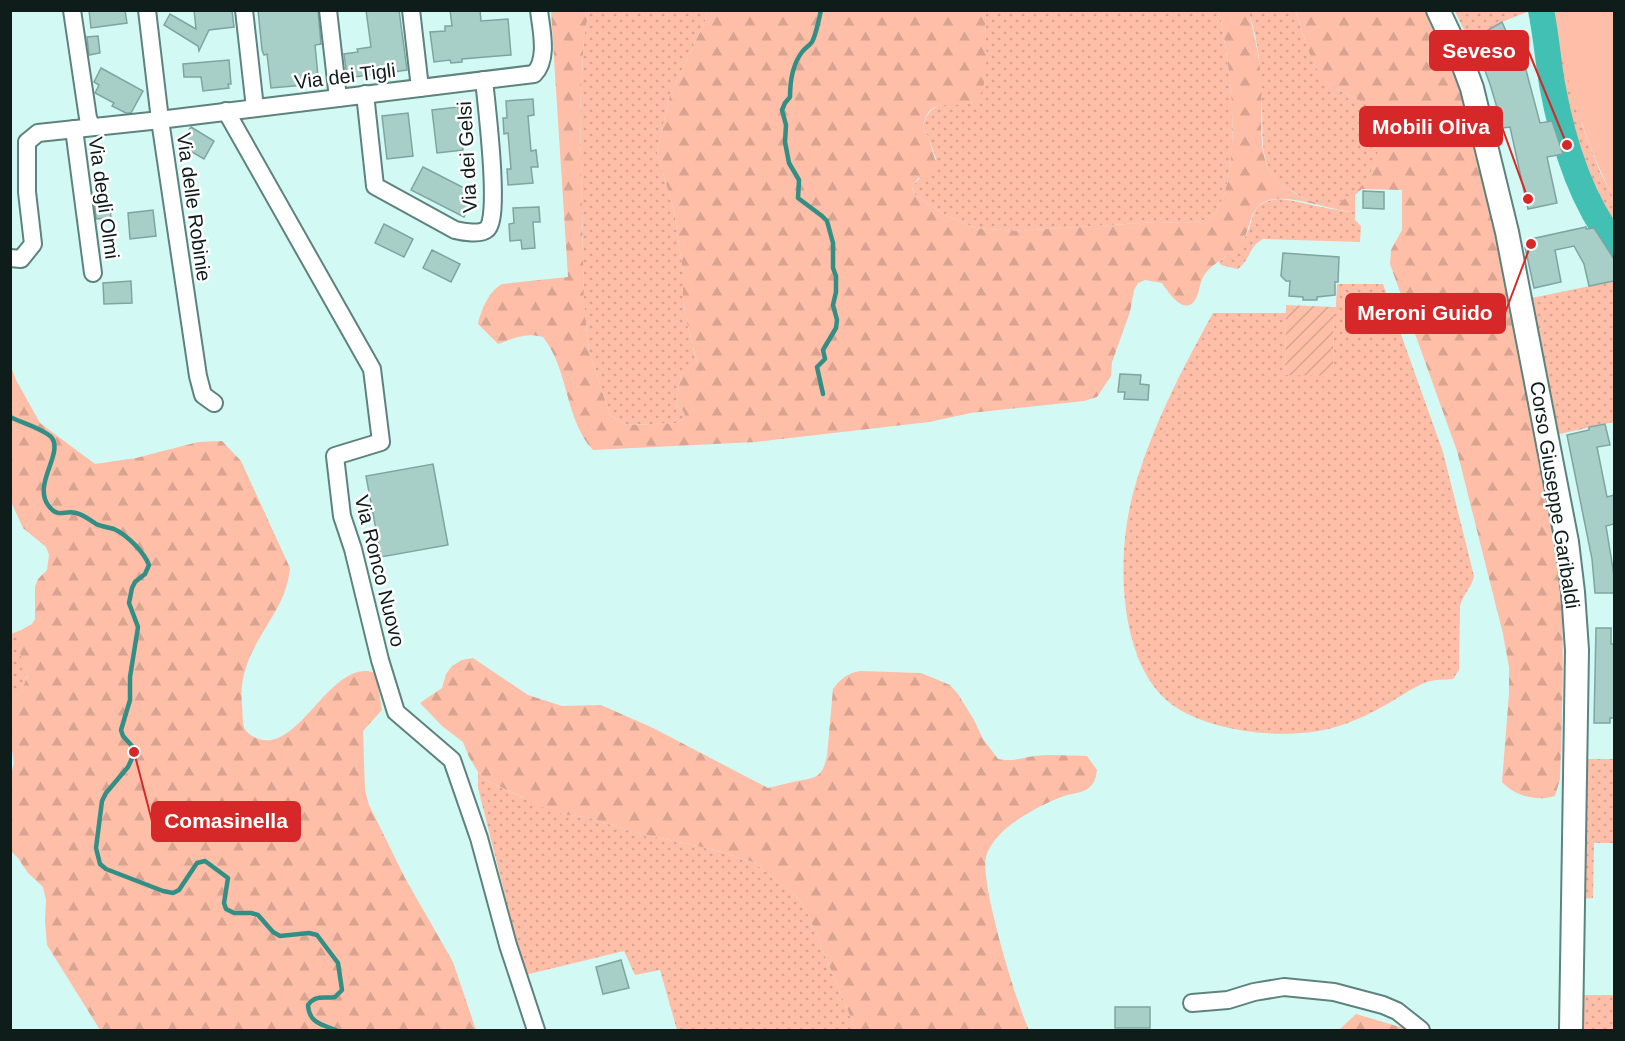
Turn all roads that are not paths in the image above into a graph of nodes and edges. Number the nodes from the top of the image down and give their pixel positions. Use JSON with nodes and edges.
{"nodes":[{"id":1,"x":72,"y":10,"type":"edge"},
{"id":2,"x":147,"y":10,"type":"edge"},
{"id":3,"x":244,"y":10,"type":"edge"},
{"id":4,"x":328,"y":10,"type":"edge"},
{"id":5,"x":411,"y":10,"type":"edge"},
{"id":6,"x":539,"y":10,"type":"edge"},
{"id":7,"x":1438,"y":10,"type":"edge"},
{"id":8,"x":484,"y":80,"type":"junction"},
{"id":9,"x":420,"y":88,"type":"junction"},
{"id":10,"x":364,"y":94,"type":"junction"},
{"id":11,"x":338,"y":98,"type":"junction"},
{"id":12,"x":255,"y":108,"type":"junction"},
{"id":13,"x":226,"y":111,"type":"junction"},
{"id":14,"x":160,"y":120,"type":"junction"},
{"id":15,"x":92,"y":127,"type":"junction"},
{"id":16,"x":74,"y":129,"type":"junction"},
{"id":17,"x":10,"y":258,"type":"edge"},
{"id":18,"x":93,"y":273,"type":"dead end"},
{"id":19,"x":214,"y":404,"type":"dead end"},
{"id":20,"x":1192,"y":1003,"type":"dead end"},
{"id":21,"x":536,"y":1030,"type":"edge"},
{"id":22,"x":1421,"y":1030,"type":"edge"},
{"id":23,"x":1571,"y":1030,"type":"edge"}],
"edges":[{"from":1,"to":15,"type":"street"},
{"from":2,"to":14,"type":"street","name":"Via delle Robinie"},
{"from":3,"to":12,"type":"street"},
{"from":4,"to":11,"type":"street"},
{"from":5,"to":9,"type":"street"},
{"from":6,"to":8,"type":"street","name":"Via dei Tigli"},
{"from":7,"to":23,"type":"main road","name":"Corso Giuseppe Garibaldi"},
{"from":8,"to":9,"type":"street","name":"Via dei Tigli"},
{"from":8,"to":10,"type":"street","name":"Via dei Gelsi"},
{"from":9,"to":10,"type":"street","name":"Via dei Tigli"},
{"from":10,"to":11,"type":"street","name":"Via dei Tigli"},
{"from":11,"to":12,"type":"street","name":"Via dei Tigli"},
{"from":12,"to":13,"type":"street","name":"Via dei Tigli"},
{"from":13,"to":14,"type":"street","name":"Via dei Tigli"},
{"from":13,"to":21,"type":"street","name":"Via Ronco Nuovo"},
{"from":14,"to":15,"type":"street","name":"Via degli Olmi"},
{"from":14,"to":19,"type":"street","name":"Via delle Robinie"},
{"from":15,"to":16,"type":"street","name":"Via degli Olmi"},
{"from":16,"to":17,"type":"street","name":"Via degli Olmi"},
{"from":16,"to":18,"type":"street","name":"Via degli Olmi"},
{"from":20,"to":22,"type":"street"}]}
